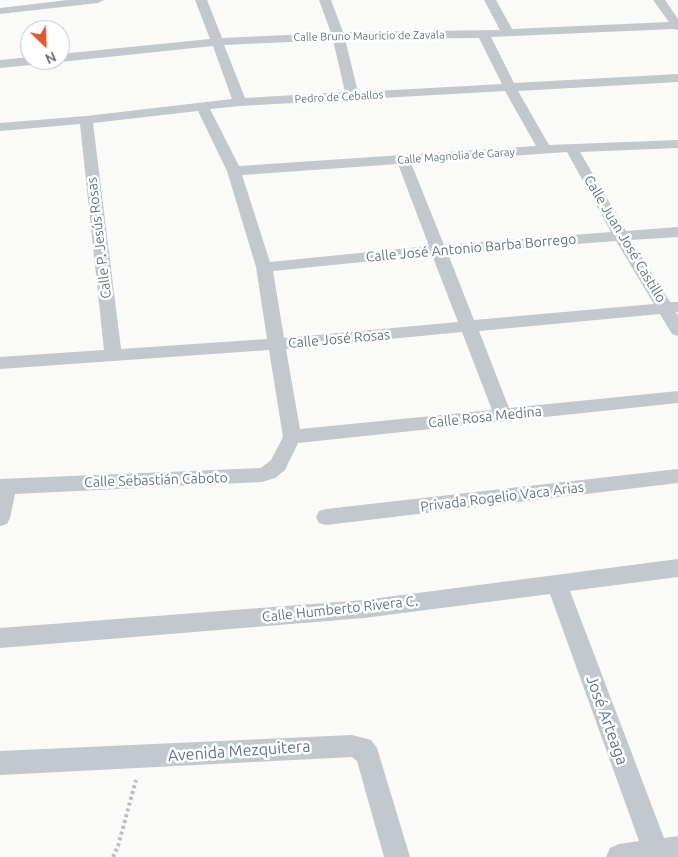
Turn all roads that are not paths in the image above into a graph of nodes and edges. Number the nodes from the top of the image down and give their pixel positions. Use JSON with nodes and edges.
{"nodes":[{"id":1,"x":98,"y":0,"type":"edge"},
{"id":2,"x":201,"y":0,"type":"edge"},
{"id":3,"x":325,"y":0,"type":"edge"},
{"id":4,"x":490,"y":0,"type":"edge"},
{"id":5,"x":659,"y":0,"type":"edge"},
{"id":6,"x":0,"y":11,"type":"edge"},
{"id":7,"x":678,"y":26,"type":"edge"},
{"id":8,"x":508,"y":33,"type":"junction"},
{"id":9,"x":483,"y":34,"type":"junction"},
{"id":10,"x":338,"y":36,"type":"junction"},
{"id":11,"x":217,"y":42,"type":"junction"},
{"id":12,"x":70,"y":57,"type":"edge"},
{"id":13,"x":20,"y":62,"type":"edge"},
{"id":14,"x":0,"y":64,"type":"edge"},
{"id":15,"x":678,"y":78,"type":"edge"},
{"id":16,"x":510,"y":88,"type":"junction"},
{"id":17,"x":353,"y":97,"type":"junction"},
{"id":18,"x":240,"y":102,"type":"junction"},
{"id":19,"x":202,"y":106,"type":"junction"},
{"id":20,"x":86,"y":120,"type":"junction"},
{"id":21,"x":0,"y":127,"type":"edge"},
{"id":22,"x":678,"y":144,"type":"edge"},
{"id":23,"x":571,"y":148,"type":"junction"},
{"id":24,"x":545,"y":150,"type":"junction"},
{"id":25,"x":404,"y":160,"type":"junction"},
{"id":26,"x":234,"y":171,"type":"junction"},
{"id":27,"x":678,"y":232,"type":"edge"},
{"id":28,"x":620,"y":236,"type":"junction"},
{"id":29,"x":438,"y":250,"type":"junction"},
{"id":30,"x":264,"y":267,"type":"junction"},
{"id":31,"x":672,"y":307,"type":"edge"},
{"id":32,"x":469,"y":327,"type":"junction"},
{"id":33,"x":678,"y":330,"type":"edge"},
{"id":34,"x":276,"y":344,"type":"junction"},
{"id":35,"x":113,"y":356,"type":"junction"},
{"id":36,"x":0,"y":363,"type":"edge"},
{"id":37,"x":678,"y":397,"type":"edge"},
{"id":38,"x":503,"y":415,"type":"junction"},
{"id":39,"x":292,"y":437,"type":"junction"},
{"id":40,"x":678,"y":476,"type":"edge"},
{"id":41,"x":4,"y":486,"type":"edge"},
{"id":42,"x":326,"y":517,"type":"dead end"},
{"id":43,"x":0,"y":518,"type":"edge"},
{"id":44,"x":678,"y":568,"type":"edge"},
{"id":45,"x":557,"y":584,"type":"junction"},
{"id":46,"x":0,"y":638,"type":"edge"},
{"id":47,"x":0,"y":763,"type":"edge"},
{"id":48,"x":664,"y":852,"type":"edge"},
{"id":49,"x":397,"y":857,"type":"edge"},
{"id":50,"x":619,"y":857,"type":"edge"}],
"edges":[{"from":1,"to":6,"type":"street"},
{"from":2,"to":11,"type":"street"},
{"from":3,"to":10,"type":"street"},
{"from":4,"to":8,"type":"street"},
{"from":5,"to":7,"type":"street"},
{"from":7,"to":8,"type":"street","name":"Calle Bruno Mauricio de Zavala"},
{"from":8,"to":9,"type":"street","name":"Calle Bruno Mauricio de Zavala"},
{"from":9,"to":10,"type":"street","name":"Calle Bruno Mauricio de Zavala"},
{"from":9,"to":16,"type":"street"},
{"from":10,"to":11,"type":"street","name":"Calle Bruno Mauricio de Zavala"},
{"from":10,"to":17,"type":"street"},
{"from":11,"to":12,"type":"street","name":"Calle Bruno Mauricio de Zavala"},
{"from":11,"to":18,"type":"street"},
{"from":13,"to":14,"type":"street"},
{"from":15,"to":16,"type":"street","name":"Pedro de Ceballos"},
{"from":16,"to":17,"type":"street","name":"Pedro de Ceballos"},
{"from":16,"to":24,"type":"street"},
{"from":17,"to":18,"type":"street","name":"Pedro de Ceballos"},
{"from":18,"to":19,"type":"street","name":"Pedro de Ceballos"},
{"from":19,"to":20,"type":"street","name":"Pedro de Ceballos"},
{"from":19,"to":26,"type":"street"},
{"from":20,"to":21,"type":"street","name":"Pedro de Ceballos"},
{"from":20,"to":35,"type":"street","name":"Calle P. Jesús Rosas"},
{"from":22,"to":23,"type":"street","name":"Calle Magnolia de Garay"},
{"from":23,"to":24,"type":"street","name":"Calle Magnolia de Garay"},
{"from":23,"to":28,"type":"street","name":"Calle Juan José Castillo"},
{"from":24,"to":25,"type":"street","name":"Calle Magnolia de Garay"},
{"from":25,"to":26,"type":"street","name":"Calle Magnolia de Garay"},
{"from":25,"to":29,"type":"street"},
{"from":26,"to":30,"type":"street"},
{"from":27,"to":28,"type":"street","name":"Calle José Antonio Barba Borrego"},
{"from":28,"to":29,"type":"street","name":"Calle José Antonio Barba Borrego"},
{"from":28,"to":31,"type":"street","name":"Calle Juan José Castillo"},
{"from":29,"to":30,"type":"street","name":"Calle José Antonio Barba Borrego"},
{"from":29,"to":32,"type":"street"},
{"from":30,"to":34,"type":"street"},
{"from":31,"to":32,"type":"street","name":"Calle José Rosas"},
{"from":31,"to":33,"type":"street","name":"Calle Juan José Castillo"},
{"from":32,"to":34,"type":"street","name":"Calle José Rosas"},
{"from":32,"to":38,"type":"street"},
{"from":34,"to":35,"type":"street","name":"Calle José Rosas"},
{"from":34,"to":39,"type":"street"},
{"from":35,"to":36,"type":"street","name":"Calle José Rosas"},
{"from":37,"to":38,"type":"street","name":"Calle Rosa Medina"},
{"from":38,"to":39,"type":"street","name":"Calle Rosa Medina"},
{"from":39,"to":41,"type":"street","name":"Calle Sebastián Caboto"},
{"from":40,"to":42,"type":"street","name":"Privada Rogelio Vaca Arias"},
{"from":41,"to":43,"type":"street"},
{"from":44,"to":45,"type":"street","name":"Calle Humberto Rivera C."},
{"from":45,"to":46,"type":"street","name":"Calle Humberto Rivera C."},
{"from":45,"to":48,"type":"street","name":"José Arteaga"},
{"from":47,"to":49,"type":"street","name":"Avenida Mezquitera"},
{"from":48,"to":50,"type":"street"}]}
